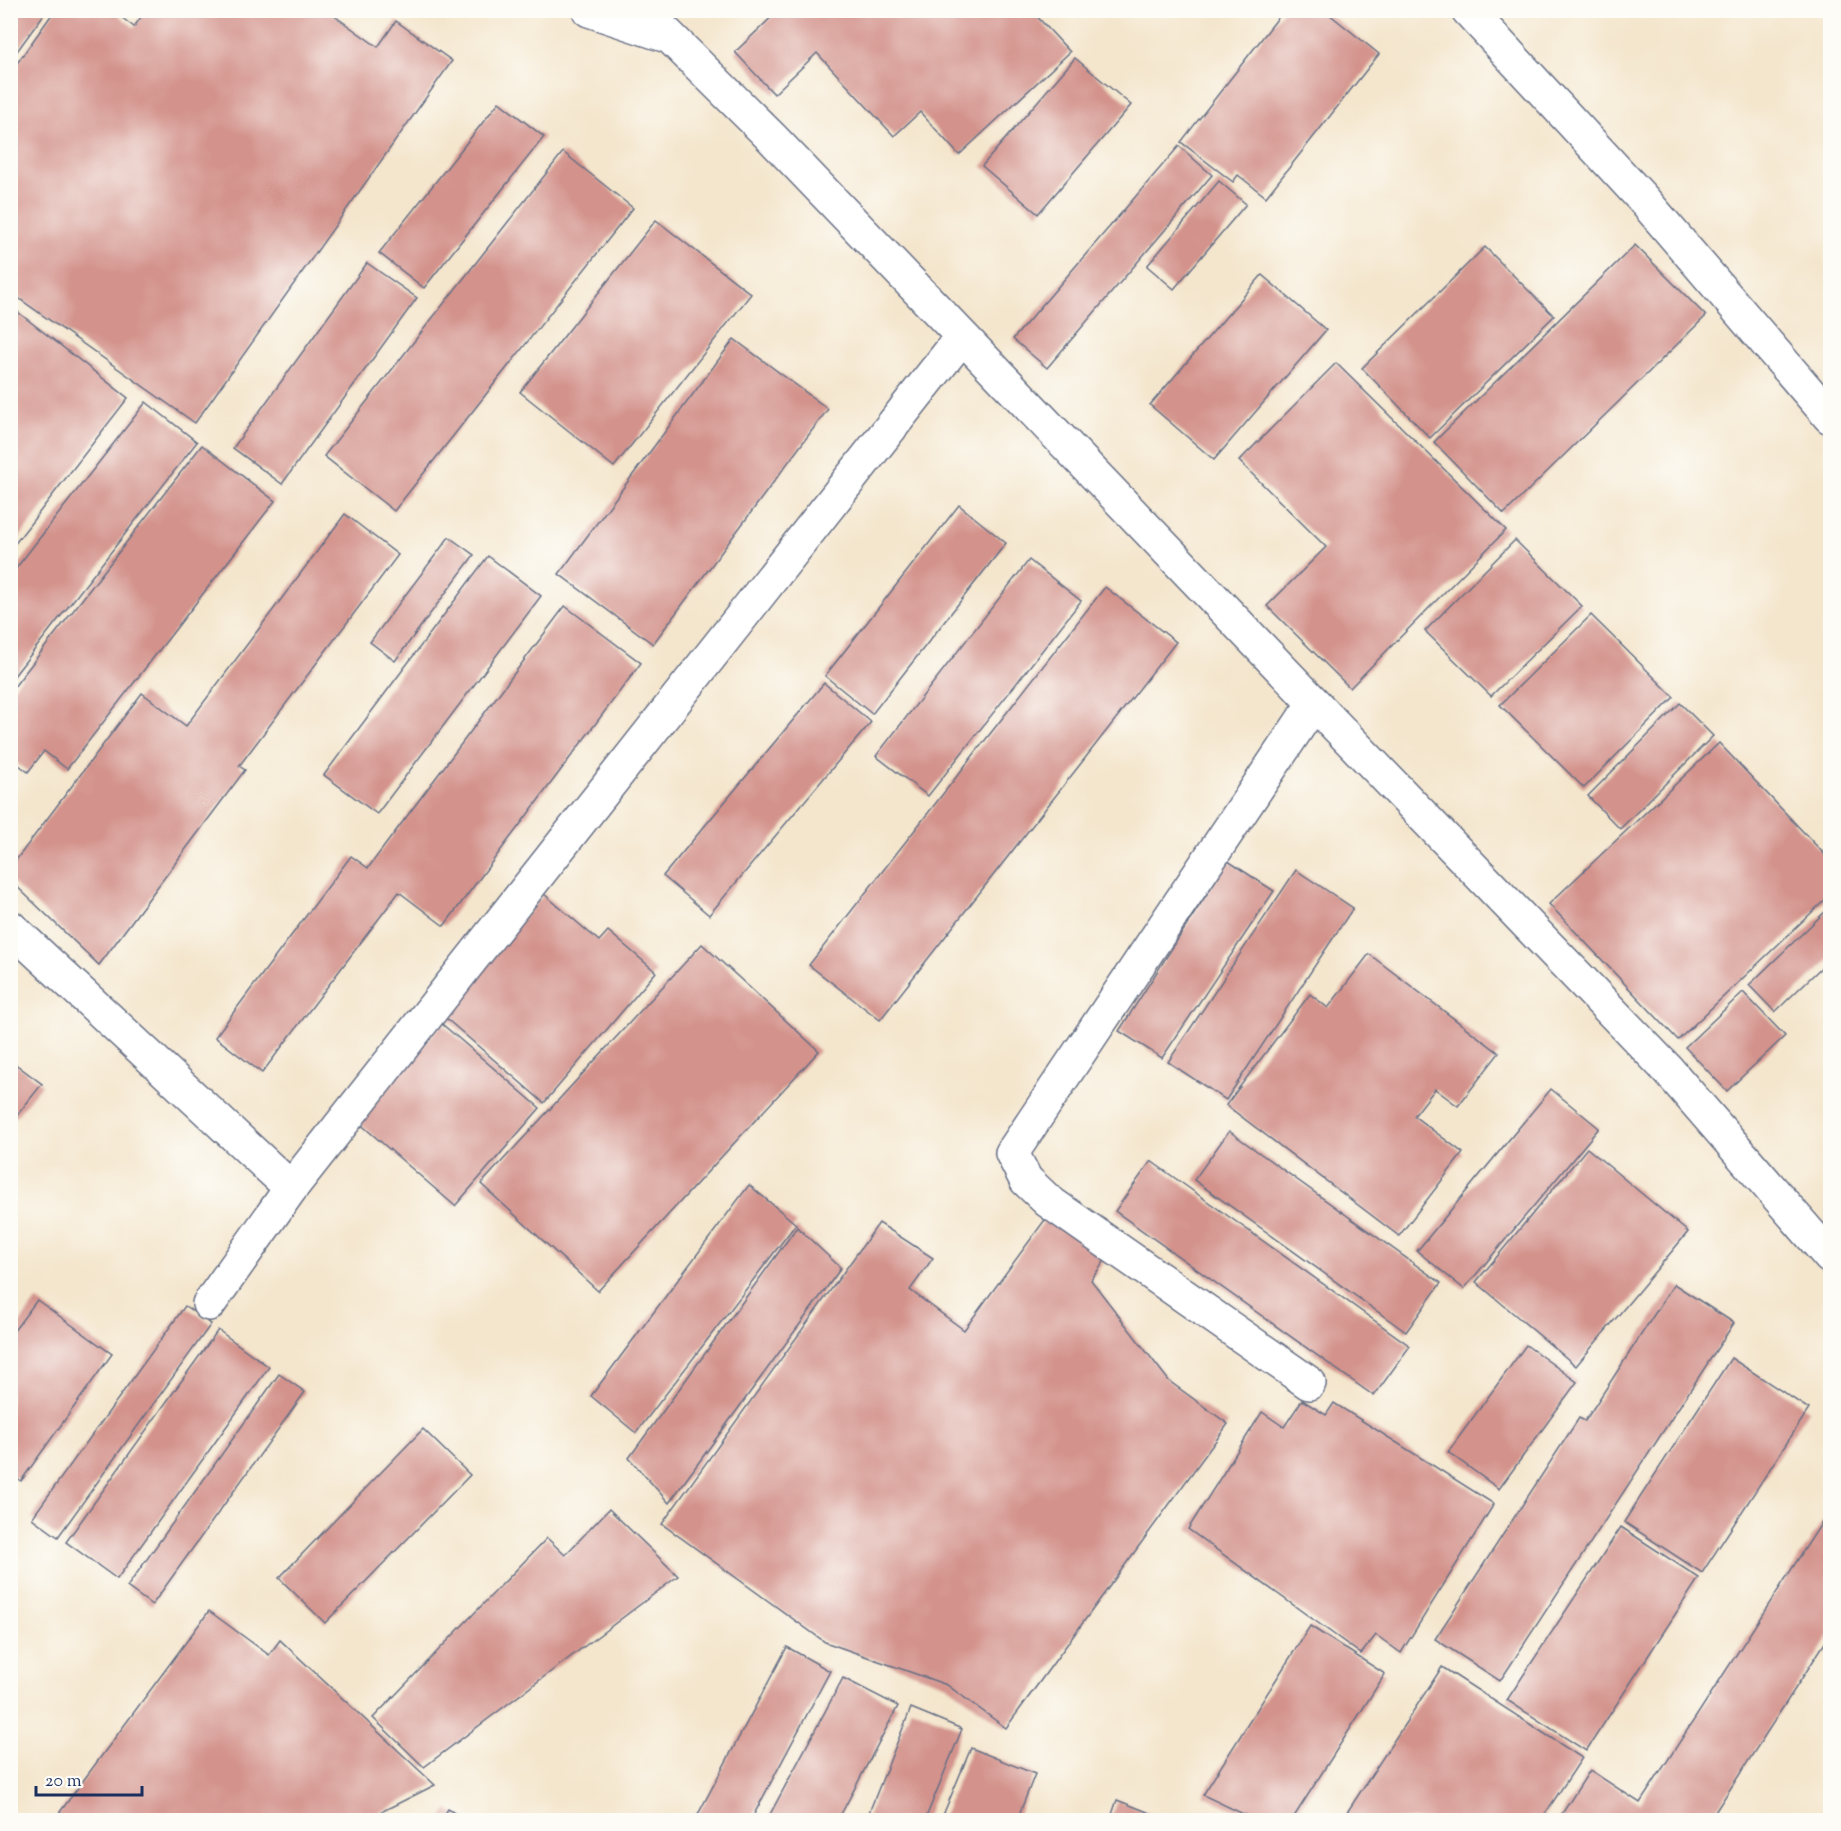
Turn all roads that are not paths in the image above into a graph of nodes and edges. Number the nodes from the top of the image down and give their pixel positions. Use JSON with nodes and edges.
{"nodes":[{"id":1,"x":589,"y":10,"type":"edge"},
{"id":2,"x":643,"y":10,"type":"edge"},
{"id":3,"x":1468,"y":10,"type":"edge"},
{"id":4,"x":671,"y":38,"type":"junction"},
{"id":5,"x":962,"y":337,"type":"junction"},
{"id":6,"x":1830,"y":417,"type":"edge"},
{"id":7,"x":1314,"y":703,"type":"junction"},
{"id":8,"x":10,"y":927,"type":"edge"},
{"id":9,"x":291,"y":1188,"type":"junction"},
{"id":10,"x":1830,"y":1257,"type":"edge"},
{"id":11,"x":208,"y":1304,"type":"dead end"},
{"id":12,"x":1309,"y":1383,"type":"dead end"}],
"edges":[{"from":1,"to":4,"type":"street"},
{"from":2,"to":4,"type":"street"},
{"from":3,"to":6,"type":"street"},
{"from":4,"to":5,"type":"street"},
{"from":5,"to":7,"type":"street"},
{"from":5,"to":9,"type":"street"},
{"from":7,"to":10,"type":"street"},
{"from":7,"to":12,"type":"street"},
{"from":8,"to":9,"type":"street"},
{"from":9,"to":11,"type":"street"}]}
